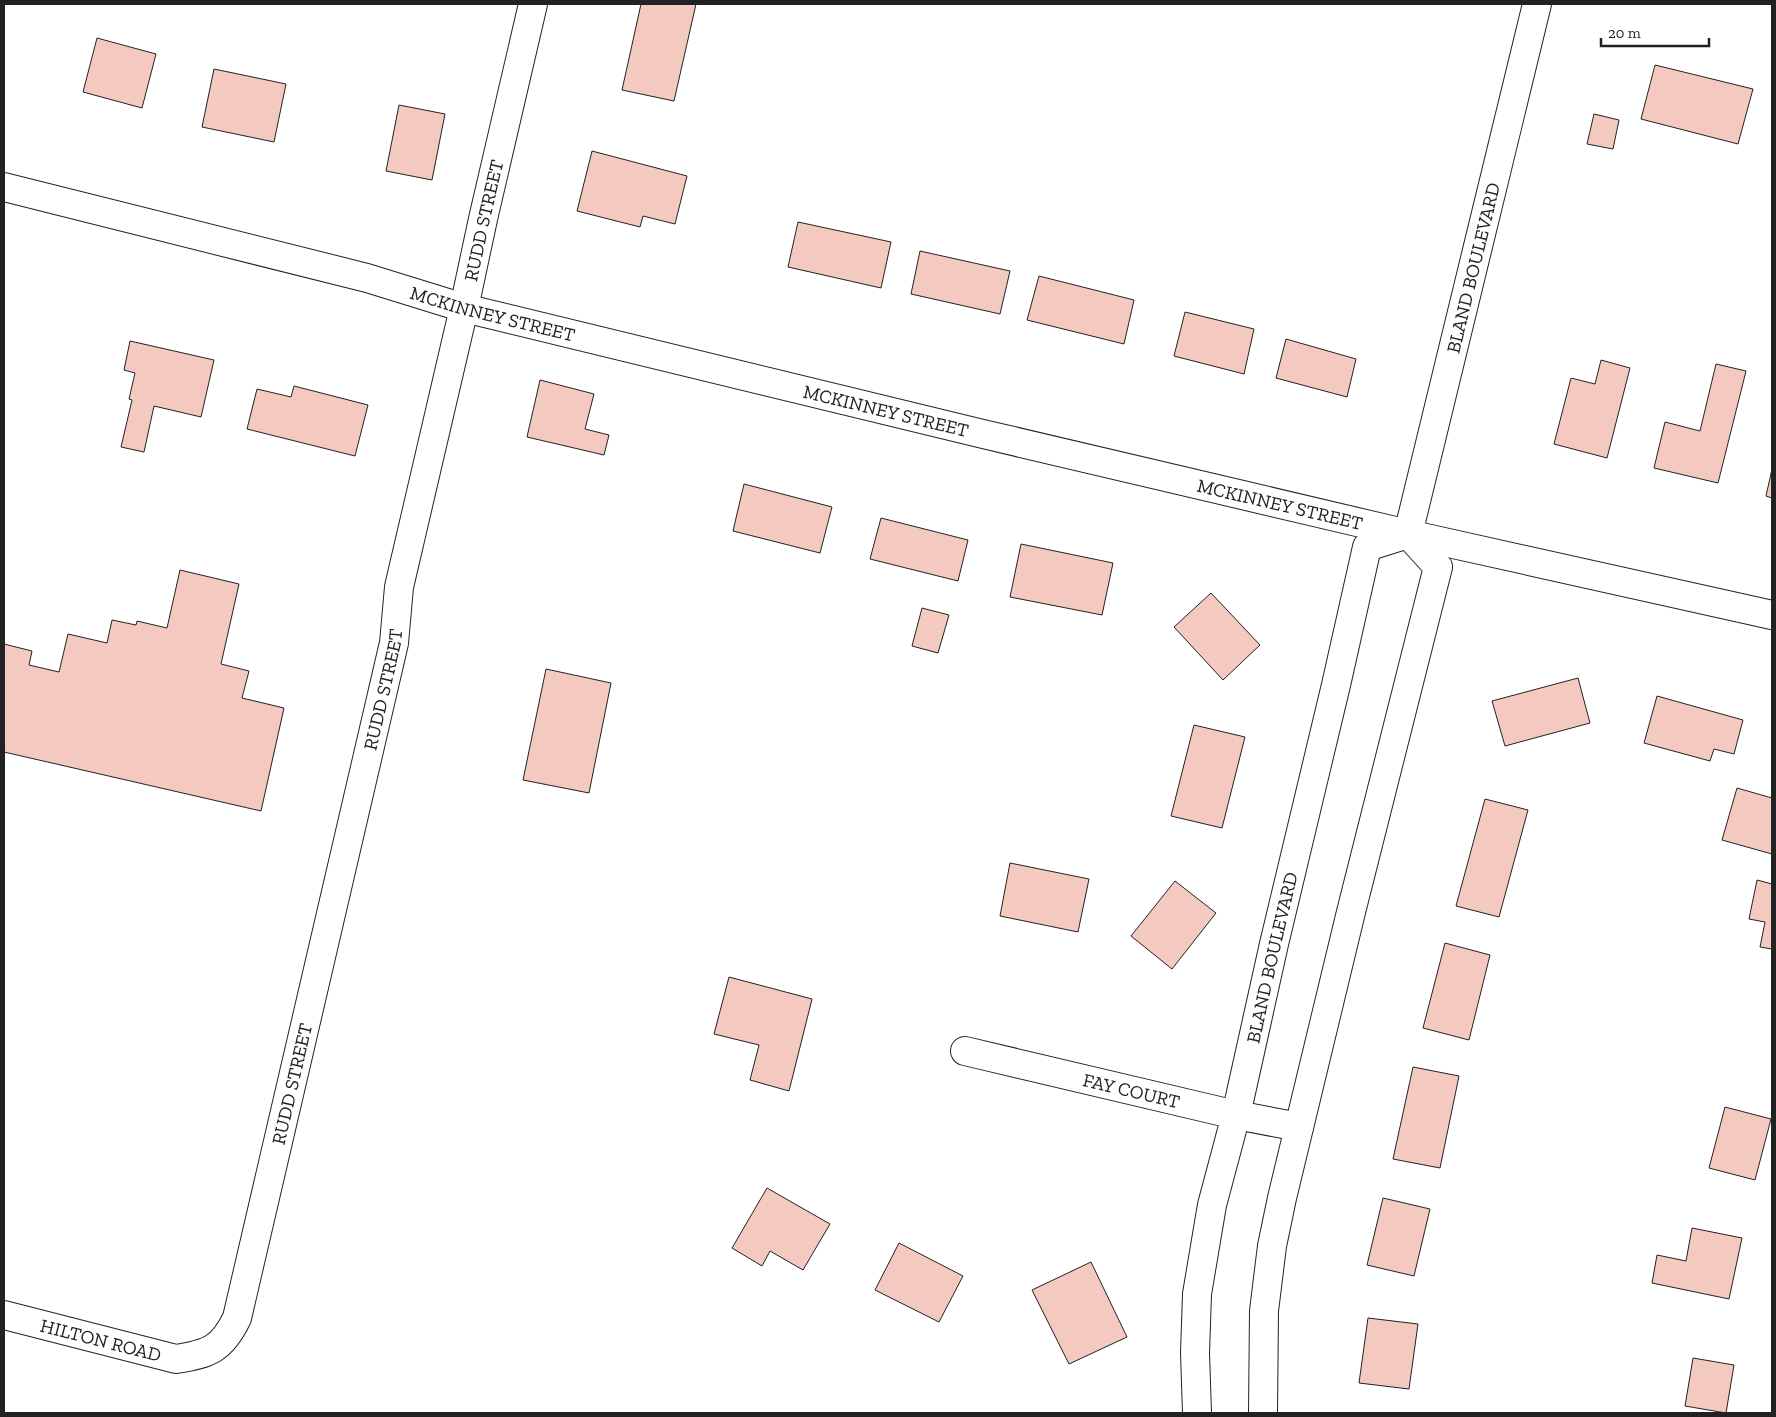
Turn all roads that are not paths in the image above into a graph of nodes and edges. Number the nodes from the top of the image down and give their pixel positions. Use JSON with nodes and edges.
{"nodes":[{"id":1,"x":533,"y":4,"type":"edge"},
{"id":2,"x":1537,"y":4,"type":"edge"},
{"id":3,"x":4,"y":187,"type":"edge"},
{"id":4,"x":464,"y":308,"type":"junction"},
{"id":5,"x":1408,"y":534,"type":"junction"},
{"id":6,"x":1772,"y":615,"type":"edge"},
{"id":7,"x":965,"y":1051,"type":"dead end"},
{"id":8,"x":1236,"y":1115,"type":"junction"},
{"id":9,"x":1299,"y":1126,"type":"junction"},
{"id":10,"x":4,"y":1314,"type":"edge"},
{"id":11,"x":199,"y":1356,"type":"joint"},
{"id":12,"x":1197,"y":1413,"type":"edge"},
{"id":13,"x":1262,"y":1413,"type":"edge"}],
"edges":[{"from":1,"to":4,"type":"street","name":"RUDD STREET"},
{"from":2,"to":5,"type":"street","name":"BLAND BOULEVARD"},
{"from":3,"to":4,"type":"street","name":"MCKINNEY STREET"},
{"from":4,"to":5,"type":"street","name":"MCKINNEY STREET"},
{"from":4,"to":11,"type":"street","name":"RUDD STREET"},
{"from":5,"to":6,"type":"street","name":"MCKINNEY STREET"},
{"from":5,"to":8,"type":"street","name":"BLAND BOULEVARD"},
{"from":5,"to":9,"type":"street"},
{"from":7,"to":8,"type":"street","name":"FAY COURT"},
{"from":8,"to":9,"type":"street","name":"FAY COURT"},
{"from":8,"to":12,"type":"street","name":"BLAND BOULEVARD"},
{"from":9,"to":13,"type":"street"},
{"from":10,"to":11,"type":"street","name":"HILTON ROAD"}]}
